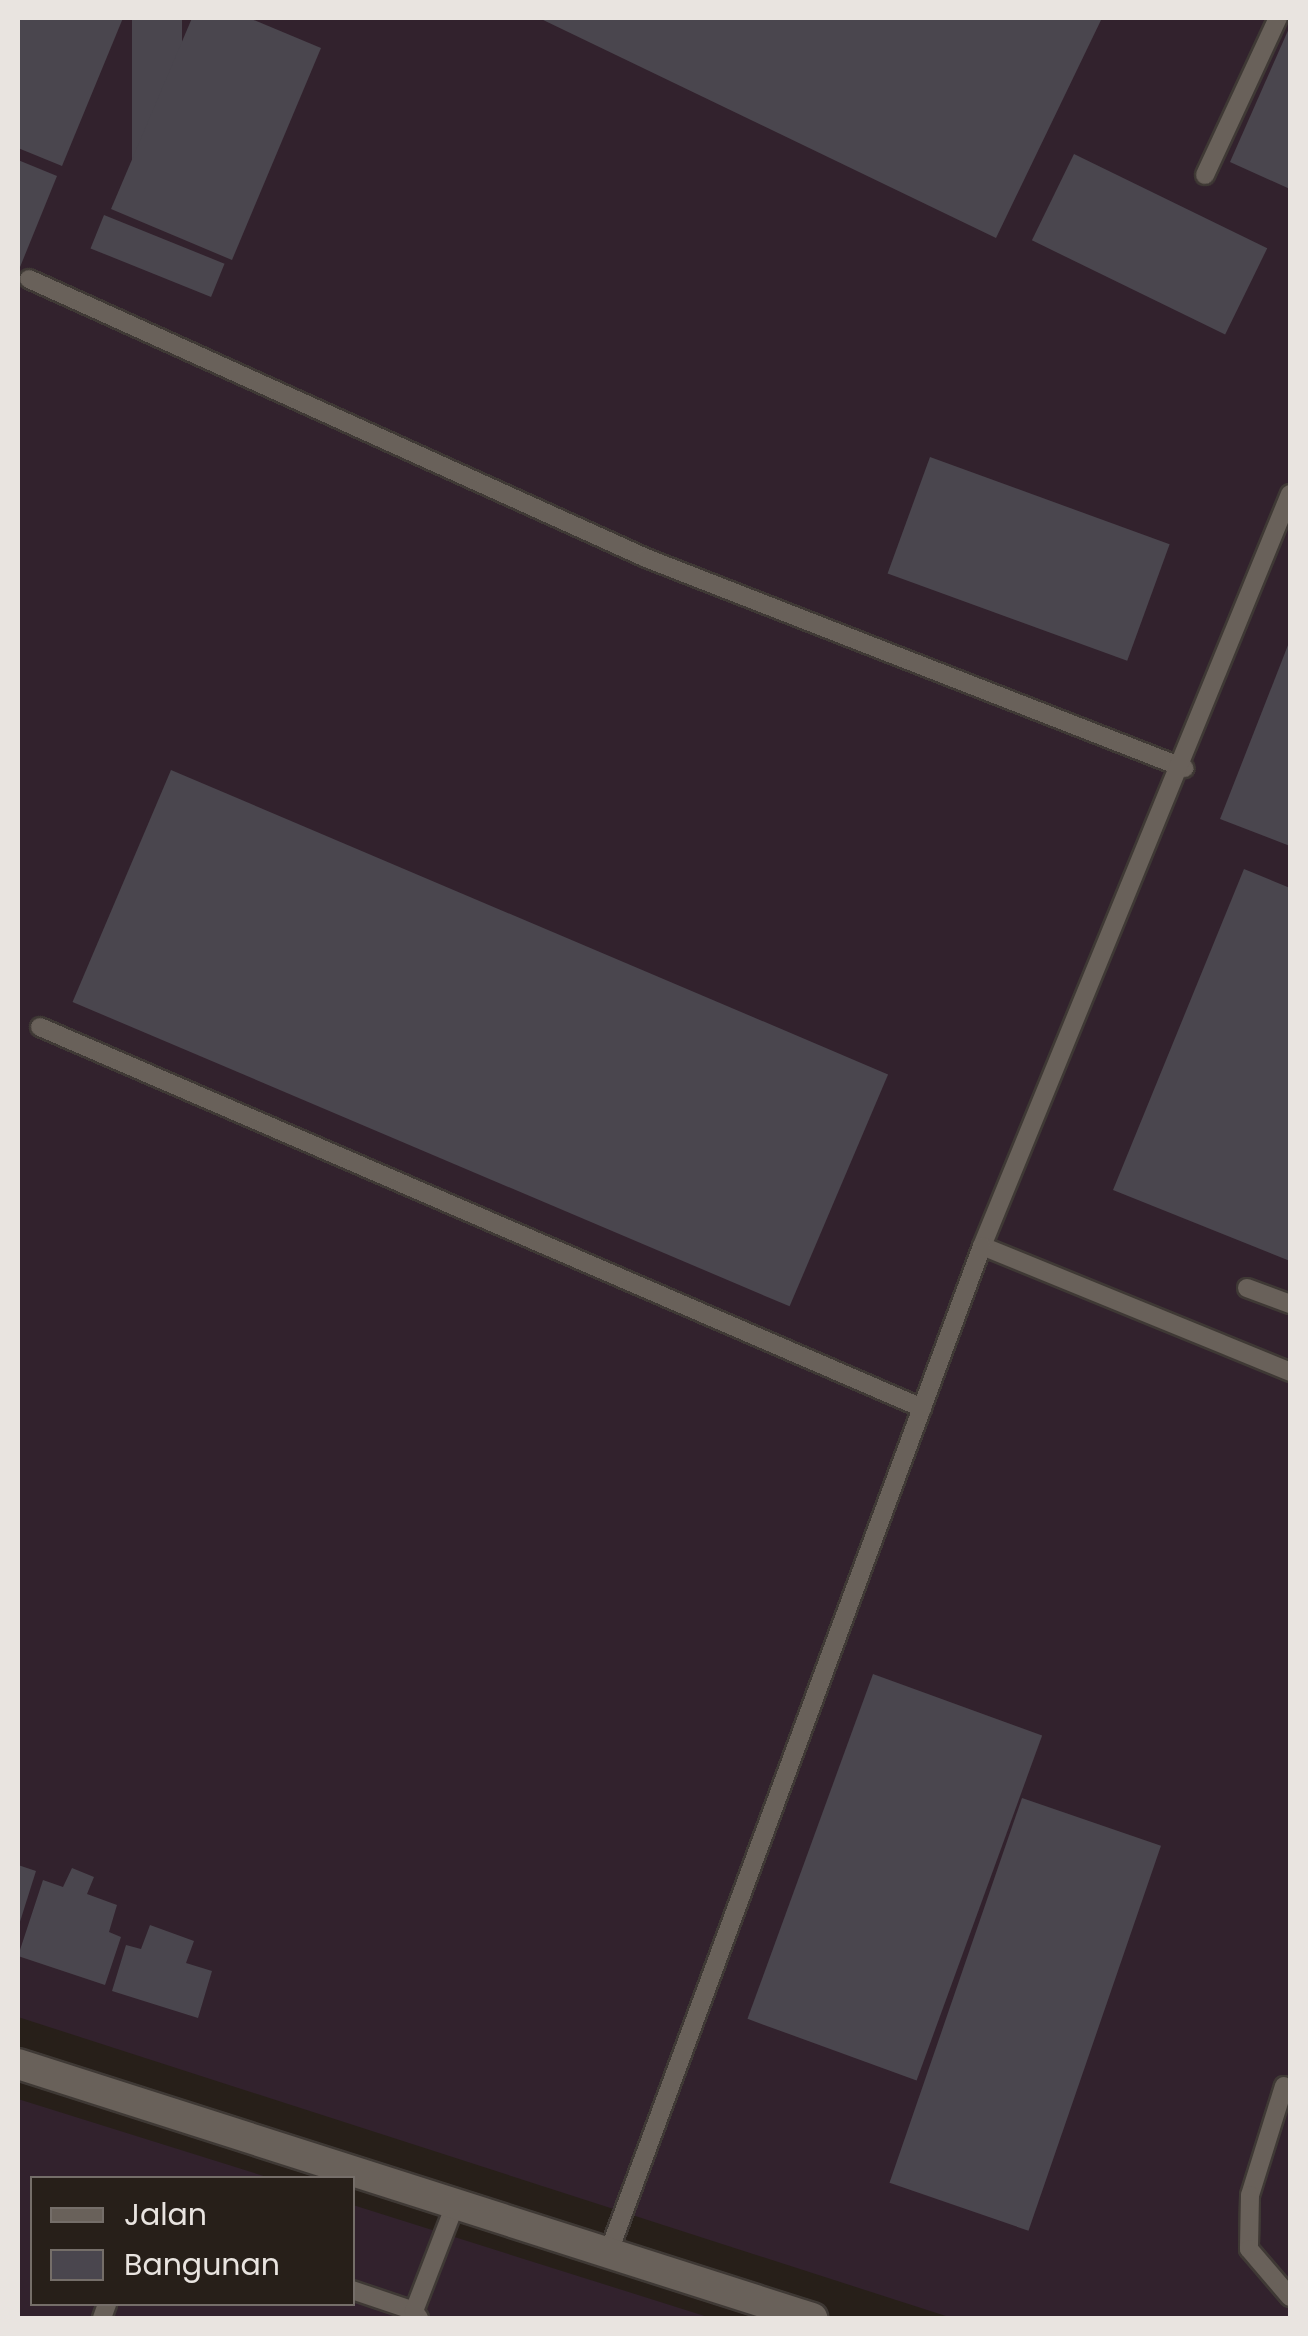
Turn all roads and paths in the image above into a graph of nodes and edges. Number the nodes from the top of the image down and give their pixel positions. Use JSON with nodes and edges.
{"nodes":[{"id":1,"x":1278,"y":18,"type":"edge"},
{"id":2,"x":1205,"y":175,"type":"dead end"},
{"id":3,"x":30,"y":279,"type":"dead end"},
{"id":4,"x":1290,"y":494,"type":"edge"},
{"id":5,"x":1184,"y":768,"type":"junction"},
{"id":6,"x":40,"y":1026,"type":"dead end"},
{"id":7,"x":982,"y":1246,"type":"junction"},
{"id":8,"x":1247,"y":1288,"type":"dead end"},
{"id":9,"x":1290,"y":1304,"type":"edge"},
{"id":10,"x":1290,"y":1372,"type":"edge"},
{"id":11,"x":922,"y":1408,"type":"junction"},
{"id":12,"x":18,"y":2064,"type":"edge"},
{"id":13,"x":1284,"y":2086,"type":"dead end"},
{"id":14,"x":455,"y":2205,"type":"junction"},
{"id":15,"x":608,"y":2254,"type":"junction"},
{"id":16,"x":355,"y":2291,"type":"edge"},
{"id":17,"x":1290,"y":2296,"type":"edge"},
{"id":18,"x":417,"y":2315,"type":"edge"},
{"id":19,"x":812,"y":2318,"type":"edge"}],
"edges":[{"from":1,"to":2,"type":"lane"},
{"from":3,"to":5,"type":"lane"},
{"from":4,"to":5,"type":"lane"},
{"from":5,"to":7,"type":"lane"},
{"from":6,"to":11,"type":"lane"},
{"from":7,"to":10,"type":"lane"},
{"from":7,"to":11,"type":"lane"},
{"from":8,"to":9,"type":"lane"},
{"from":11,"to":15,"type":"lane"},
{"from":12,"to":14,"type":"main road"},
{"from":13,"to":17,"type":"lane"},
{"from":14,"to":15,"type":"main road"},
{"from":14,"to":18,"type":"lane"},
{"from":15,"to":19,"type":"main road"},
{"from":16,"to":18,"type":"lane"}]}
